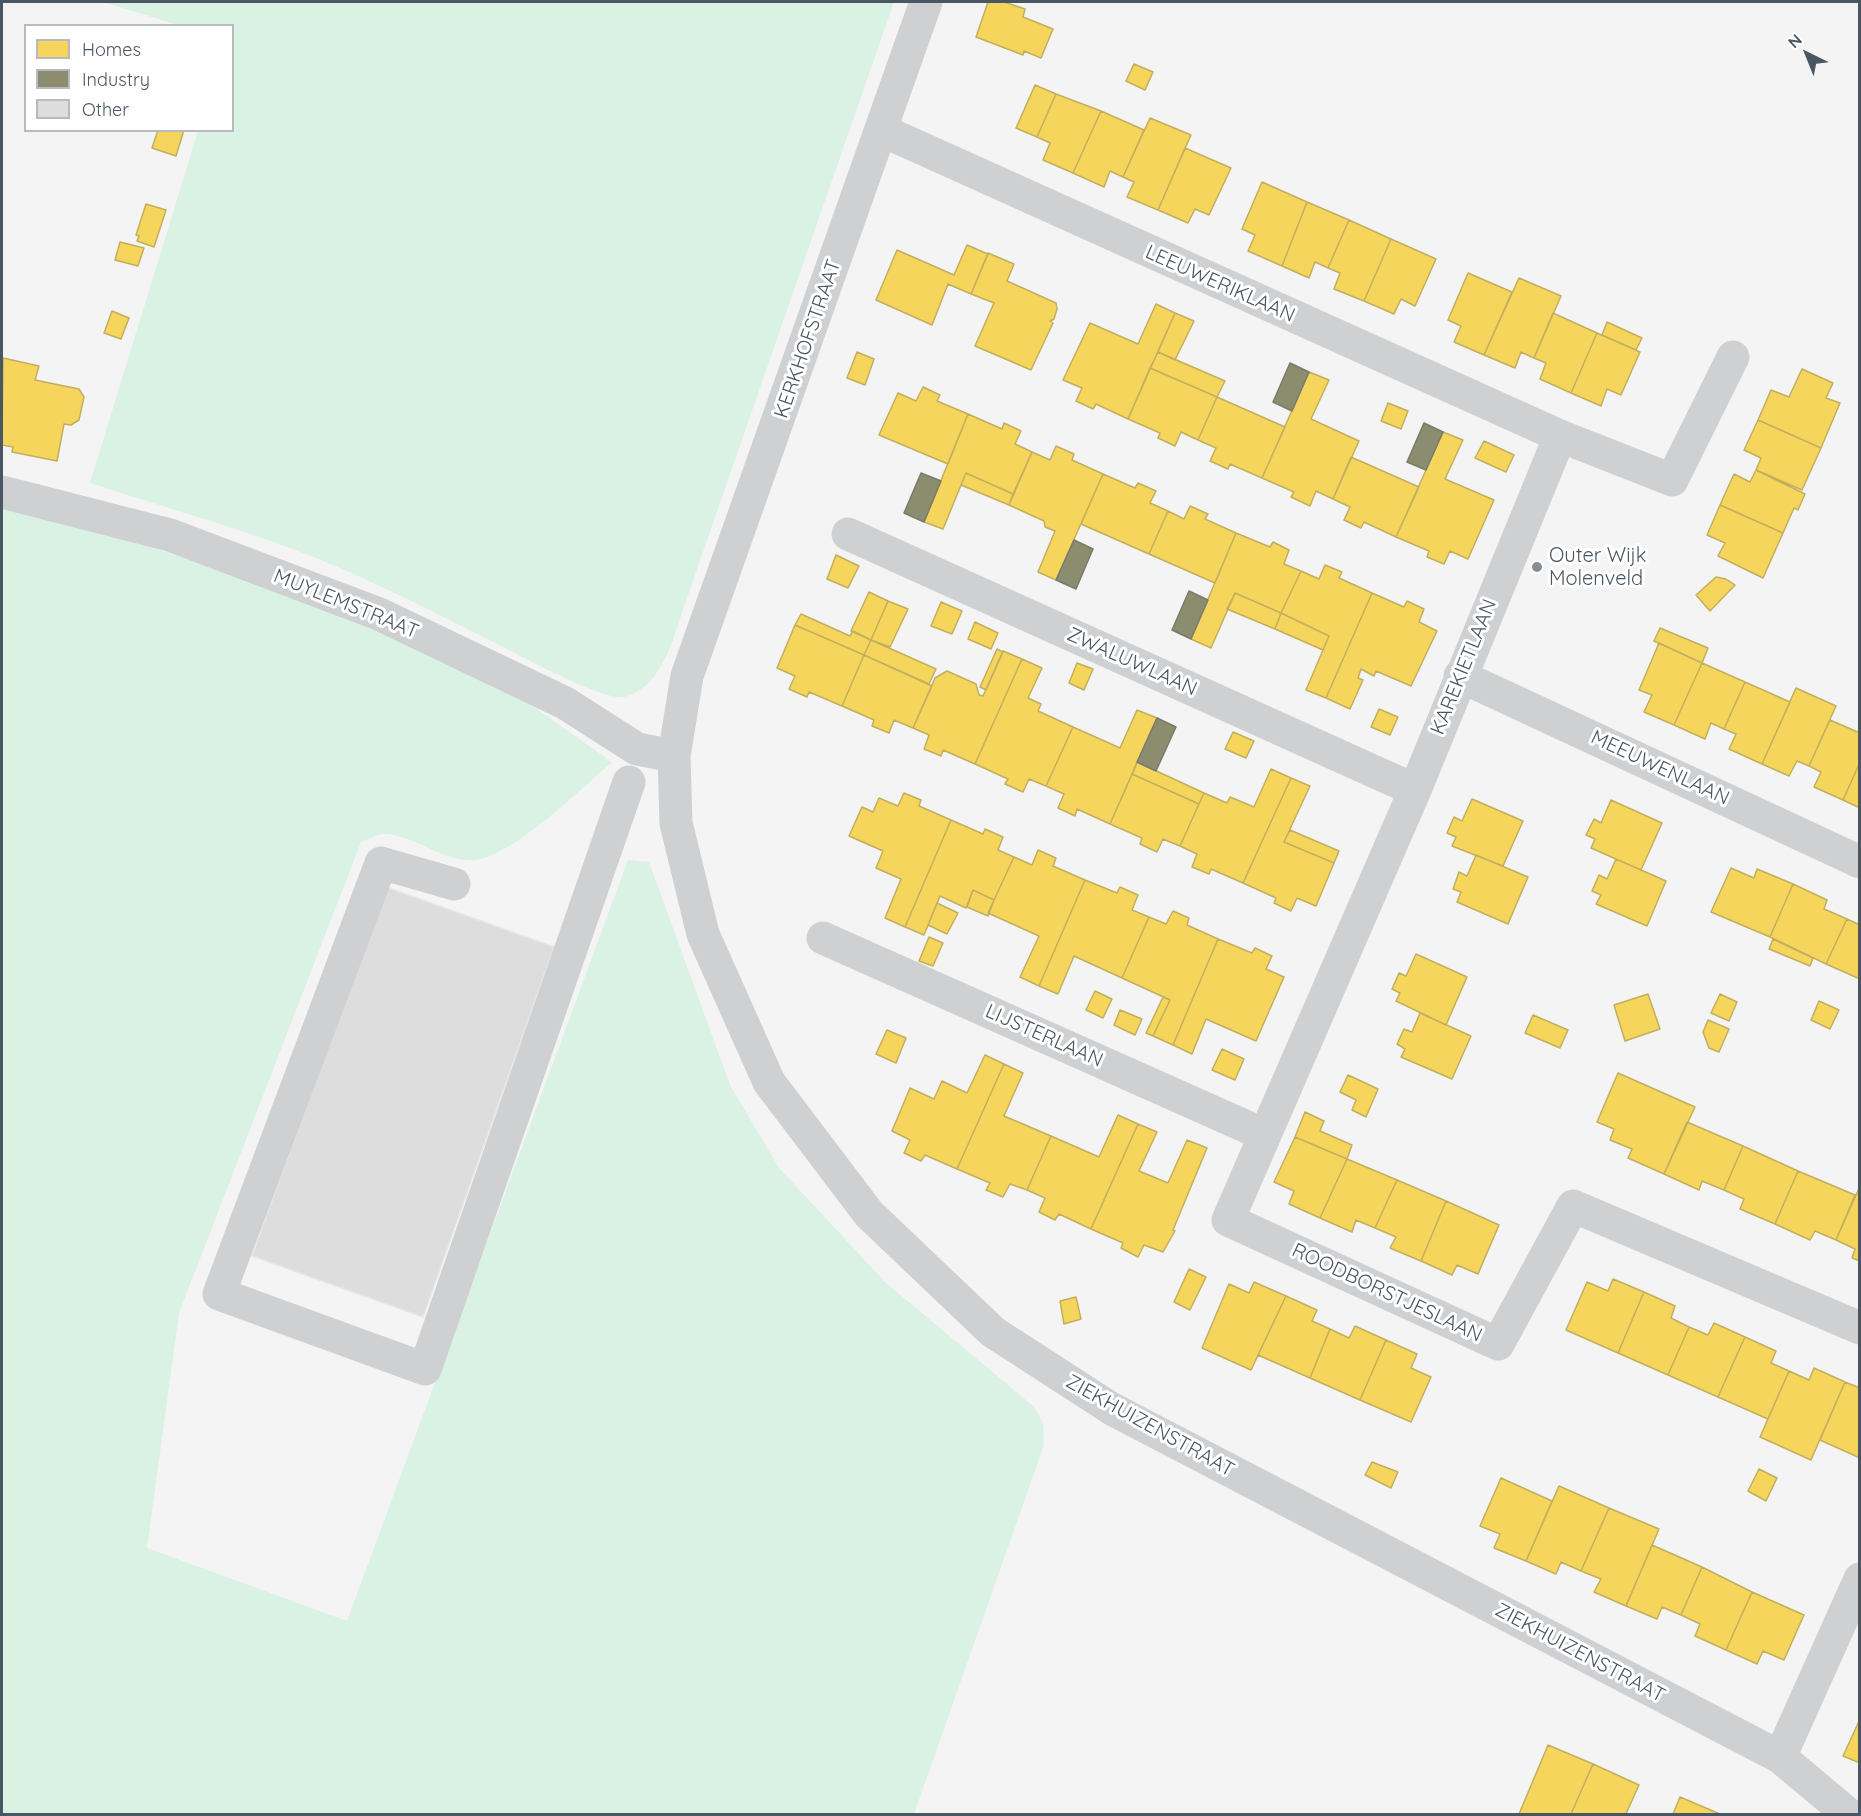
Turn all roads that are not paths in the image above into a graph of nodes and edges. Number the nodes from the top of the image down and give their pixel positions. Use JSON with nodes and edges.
{"nodes":[{"id":1,"x":926,"y":2,"type":"edge"},
{"id":2,"x":881,"y":130,"type":"junction"},
{"id":3,"x":1733,"y":357,"type":"dead end"},
{"id":4,"x":1560,"y":436,"type":"junction"},
{"id":5,"x":2,"y":492,"type":"edge"},
{"id":6,"x":849,"y":534,"type":"dead end"},
{"id":7,"x":687,"y":676,"type":"joint"},
{"id":8,"x":1460,"y":676,"type":"junction"},
{"id":9,"x":674,"y":756,"type":"junction"},
{"id":10,"x":629,"y":782,"type":"dead end"},
{"id":11,"x":1415,"y":790,"type":"junction"},
{"id":12,"x":1860,"y":862,"type":"edge"},
{"id":13,"x":454,"y":884,"type":"dead end"},
{"id":14,"x":823,"y":938,"type":"dead end"},
{"id":15,"x":1265,"y":1135,"type":"junction"},
{"id":16,"x":1860,"y":1328,"type":"edge"},
{"id":17,"x":1860,"y":1579,"type":"edge"},
{"id":18,"x":1779,"y":1757,"type":"junction"},
{"id":19,"x":1848,"y":1815,"type":"edge"}],
"edges":[{"from":1,"to":2,"type":"street","name":"KERKHOFSTRAAT"},
{"from":2,"to":4,"type":"street","name":"LEEUWERIKLAAN"},
{"from":2,"to":7,"type":"street","name":"KERKHOFSTRAAT"},
{"from":3,"to":4,"type":"street"},
{"from":4,"to":8,"type":"street","name":"KAREKIETLAAN"},
{"from":5,"to":9,"type":"street","name":"MUYLEMSTRAAT"},
{"from":6,"to":11,"type":"street","name":"ZWALUWLAAN"},
{"from":7,"to":9,"type":"street","name":"ZIEKHUIZENSTRAAT"},
{"from":8,"to":11,"type":"street","name":"KAREKIETLAAN"},
{"from":8,"to":12,"type":"street","name":"MEEUWENLAAN"},
{"from":9,"to":18,"type":"street","name":"ZIEKHUIZENSTRAAT"},
{"from":10,"to":13,"type":"street"},
{"from":11,"to":15,"type":"street","name":"KAREKIETLAAN"},
{"from":14,"to":15,"type":"street","name":"LIJSTERLAAN"},
{"from":15,"to":16,"type":"street","name":"ROODBORSTJESLAAN"},
{"from":17,"to":18,"type":"street"},
{"from":18,"to":19,"type":"street","name":"ZIEKHUIZENSTRAAT"}]}
